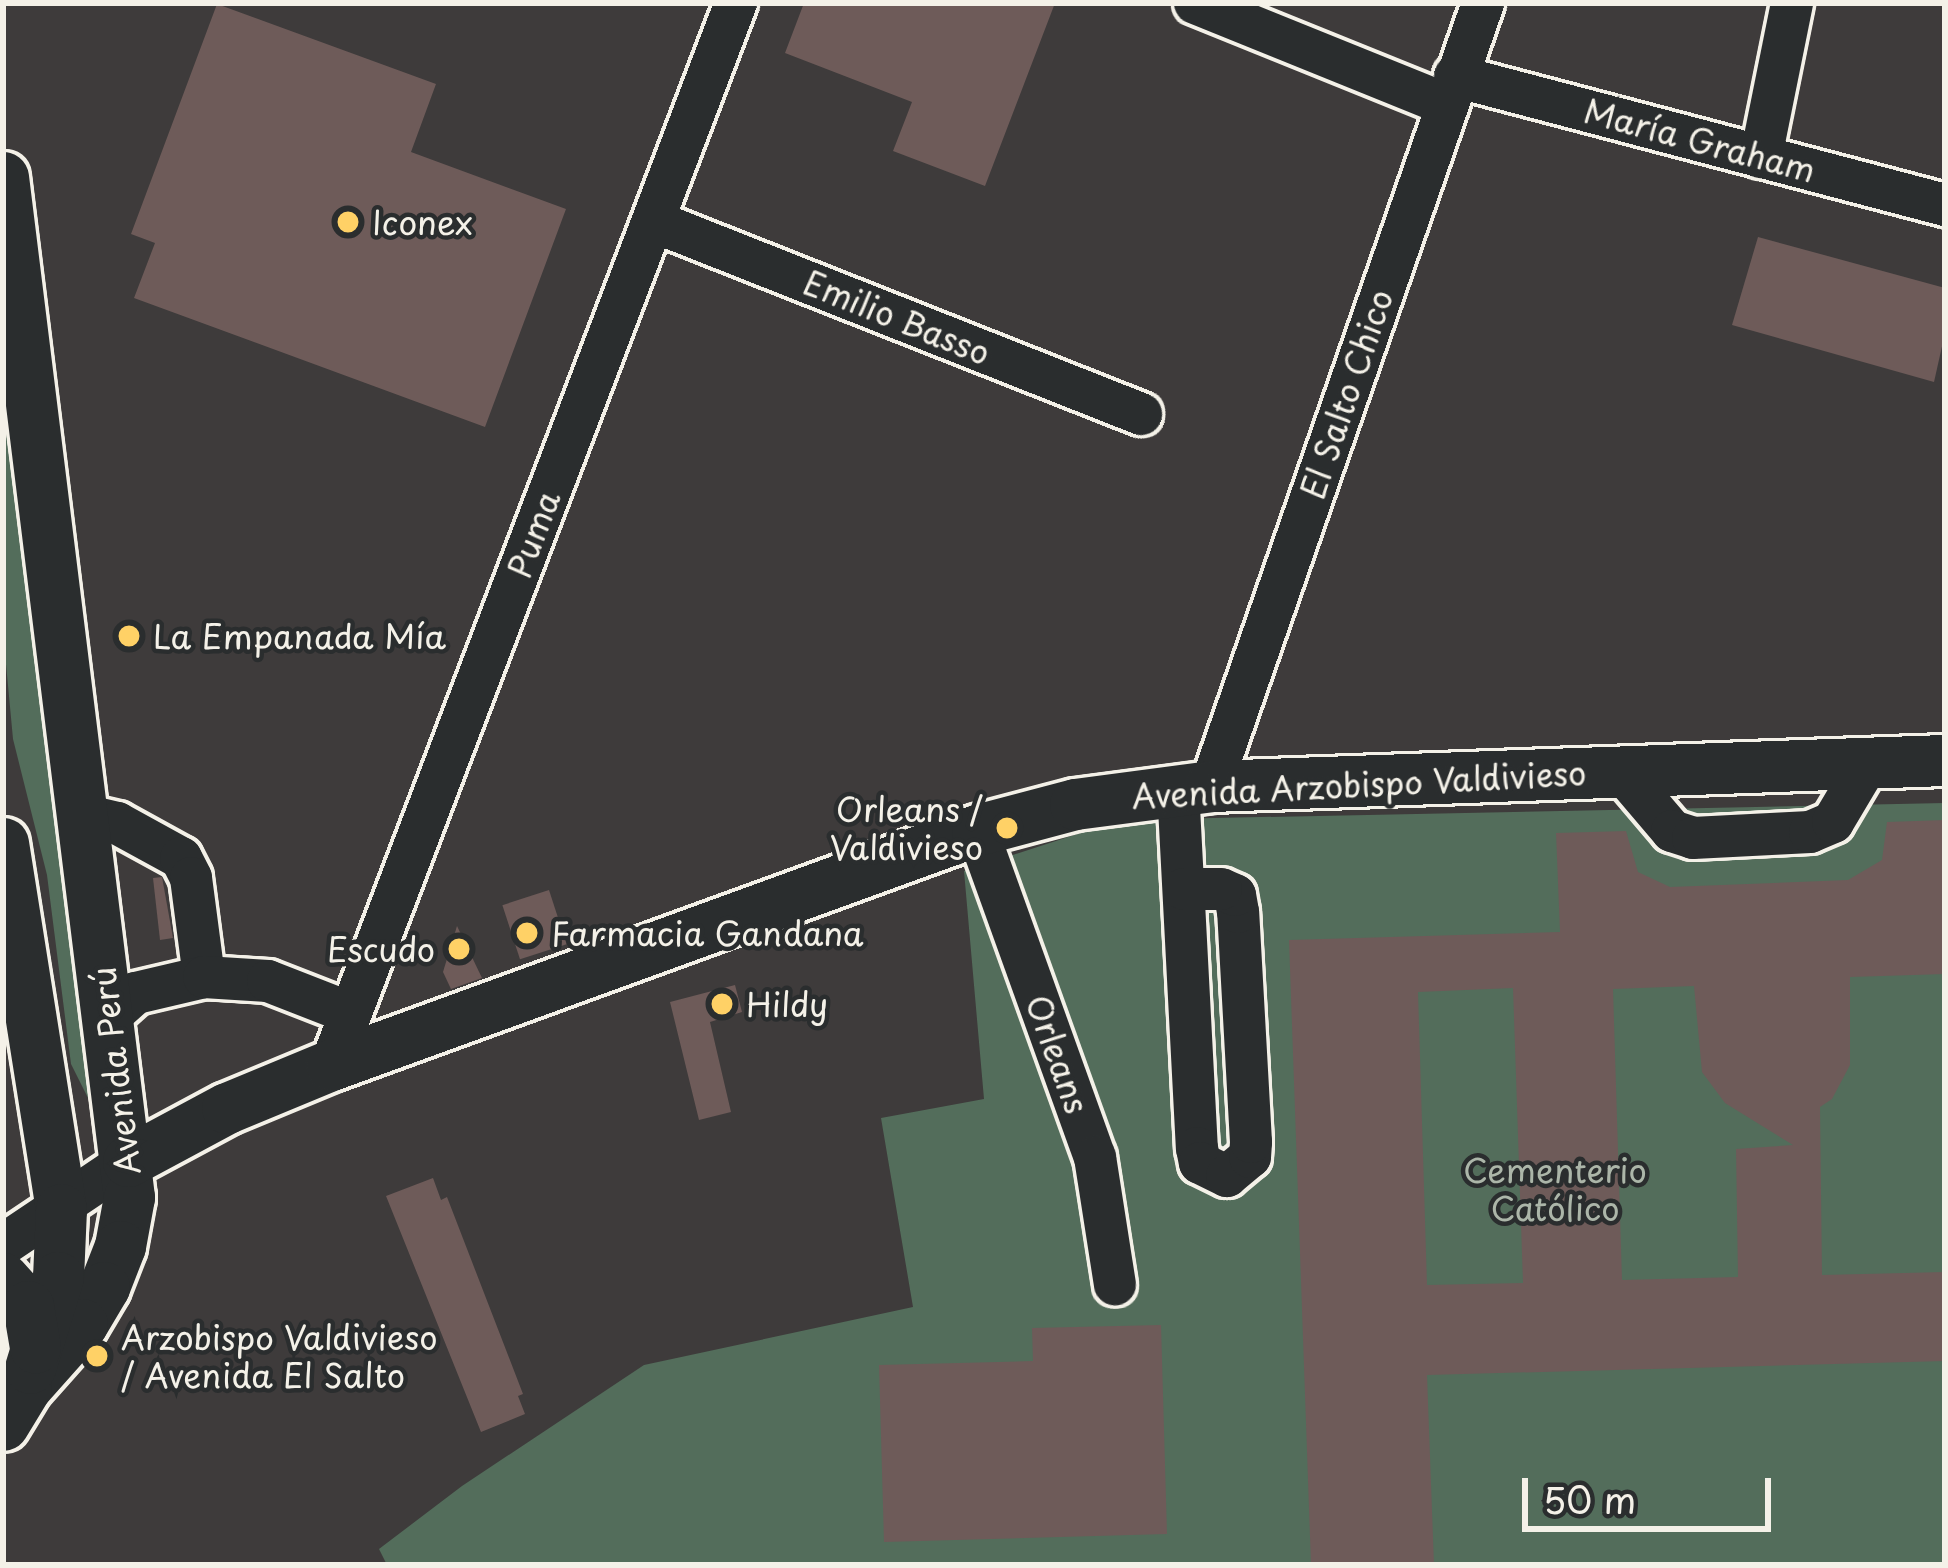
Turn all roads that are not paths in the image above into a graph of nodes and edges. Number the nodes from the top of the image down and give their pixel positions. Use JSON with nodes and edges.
{"nodes":[{"id":1,"x":736,"y":3,"type":"edge"},
{"id":2,"x":1195,"y":3,"type":"edge"},
{"id":3,"x":1483,"y":3,"type":"edge"},
{"id":4,"x":1792,"y":3,"type":"edge"},
{"id":5,"x":1450,"y":90,"type":"junction"},
{"id":6,"x":1761,"y":157,"type":"junction"},
{"id":7,"x":3,"y":177,"type":"edge"},
{"id":8,"x":1945,"y":205,"type":"edge"},
{"id":9,"x":652,"y":220,"type":"junction"},
{"id":10,"x":1141,"y":414,"type":"dead end"},
{"id":11,"x":1945,"y":760,"type":"edge"},
{"id":12,"x":1868,"y":763,"type":"junction"},
{"id":13,"x":1622,"y":771,"type":"junction"},
{"id":14,"x":1195,"y":787,"type":"junction"},
{"id":15,"x":83,"y":815,"type":"junction"},
{"id":16,"x":977,"y":830,"type":"junction"},
{"id":17,"x":3,"y":843,"type":"edge"},
{"id":18,"x":1184,"y":890,"type":"junction"},
{"id":19,"x":204,"y":977,"type":"junction"},
{"id":20,"x":350,"y":1013,"type":"junction"},
{"id":21,"x":109,"y":1018,"type":"junction"},
{"id":22,"x":34,"y":1052,"type":"junction"},
{"id":23,"x":331,"y":1065,"type":"junction"},
{"id":24,"x":128,"y":1161,"type":"junction"},
{"id":25,"x":61,"y":1209,"type":"junction"},
{"id":26,"x":3,"y":1245,"type":"edge"},
{"id":27,"x":3,"y":1278,"type":"edge"},
{"id":28,"x":1115,"y":1284,"type":"dead end"},
{"id":29,"x":21,"y":1386,"type":"edge"}],
"edges":[{"from":1,"to":9,"type":"street","name":"Puma"},
{"from":2,"to":5,"type":"street","name":"María Graham"},
{"from":3,"to":5,"type":"street","name":"El Salto Chico"},
{"from":4,"to":6,"type":"street"},
{"from":5,"to":6,"type":"street","name":"María Graham"},
{"from":5,"to":14,"type":"street","name":"El Salto Chico"},
{"from":6,"to":8,"type":"street","name":"María Graham"},
{"from":7,"to":15,"type":"main road","name":"Avenida Perú"},
{"from":9,"to":10,"type":"street","name":"Emilio Basso"},
{"from":9,"to":20,"type":"street","name":"Puma"},
{"from":11,"to":12,"type":"main road","name":"Avenida Arzobispo Valdivieso"},
{"from":12,"to":13,"type":"main road","name":"Avenida Arzobispo Valdivieso"},
{"from":12,"to":13,"type":"street"},
{"from":13,"to":14,"type":"main road","name":"Avenida Arzobispo Valdivieso"},
{"from":14,"to":16,"type":"main road","name":"Avenida Arzobispo Valdivieso"},
{"from":14,"to":18,"type":"street"},
{"from":15,"to":19,"type":"street"},
{"from":15,"to":21,"type":"main road","name":"Avenida Perú"},
{"from":16,"to":23,"type":"main road","name":"Avenida Arzobispo Valdivieso"},
{"from":16,"to":28,"type":"street","name":"Orleans"},
{"from":17,"to":22,"type":"main road"},
{"from":18,"to":18,"type":"street"},
{"from":19,"to":20,"type":"street"},
{"from":19,"to":21,"type":"street"},
{"from":20,"to":23,"type":"street","name":"Puma"},
{"from":21,"to":24,"type":"main road","name":"Avenida Perú"},
{"from":22,"to":24,"type":"main road"},
{"from":22,"to":25,"type":"main road"},
{"from":23,"to":24,"type":"main road","name":"Avenida Arzobispo Valdivieso"},
{"from":24,"to":25,"type":"street","name":"Avenida Arzobispo Valdivieso"},
{"from":24,"to":29,"type":"main road","name":"Avenida Perú"},
{"from":25,"to":26,"type":"street","name":"Avenida Arzobispo Valdivieso"},
{"from":25,"to":29,"type":"main road"},
{"from":27,"to":29,"type":"main road"}]}
